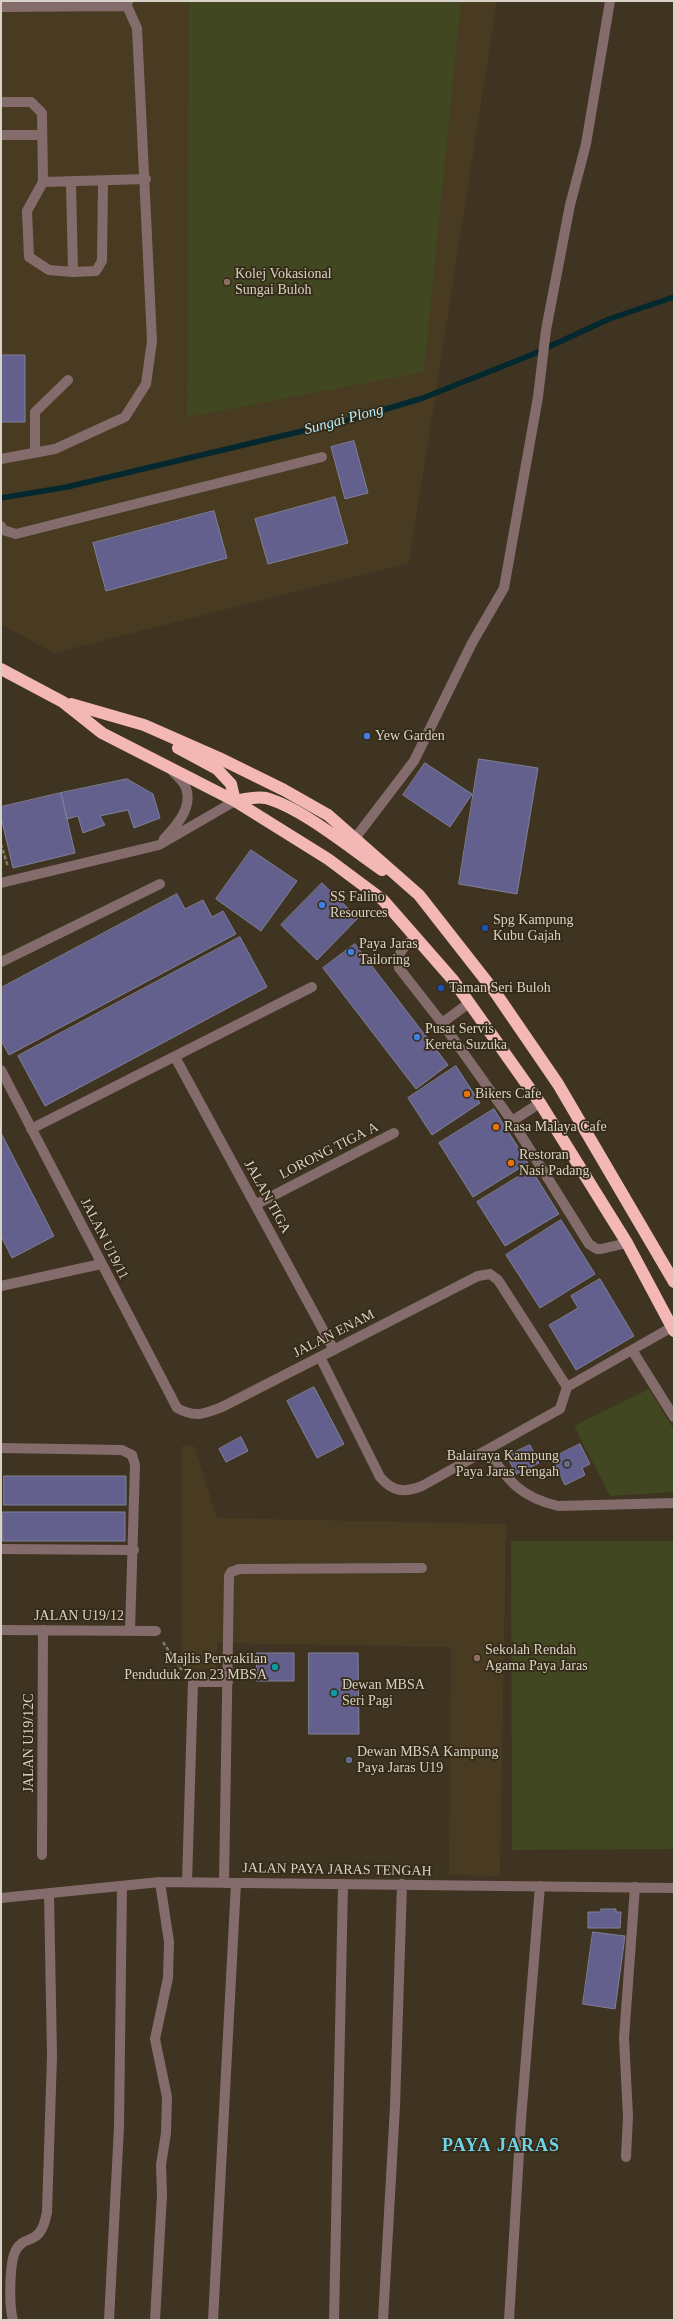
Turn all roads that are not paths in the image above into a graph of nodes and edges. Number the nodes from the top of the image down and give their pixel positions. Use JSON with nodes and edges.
{"nodes":[{"id":1,"x":610,"y":1,"type":"edge"},
{"id":2,"x":127,"y":3,"type":"edge"},
{"id":3,"x":1,"y":7,"type":"edge"},
{"id":4,"x":1,"y":102,"type":"edge"},
{"id":5,"x":1,"y":134,"type":"edge"},
{"id":6,"x":42,"y":135,"type":"junction"},
{"id":7,"x":146,"y":179,"type":"junction"},
{"id":8,"x":103,"y":181,"type":"junction"},
{"id":9,"x":43,"y":182,"type":"junction"},
{"id":10,"x":70,"y":182,"type":"junction"},
{"id":11,"x":73,"y":272,"type":"junction"},
{"id":12,"x":68,"y":380,"type":"dead end"},
{"id":13,"x":35,"y":453,"type":"junction"},
{"id":14,"x":322,"y":457,"type":"dead end"},
{"id":15,"x":1,"y":459,"type":"edge"},
{"id":16,"x":1,"y":526,"type":"edge"},
{"id":17,"x":1,"y":669,"type":"edge"},
{"id":18,"x":63,"y":702,"type":"junction"},
{"id":19,"x":144,"y":725,"type":"junction"},
{"id":20,"x":167,"y":765,"type":"junction"},
{"id":21,"x":235,"y":801,"type":"junction"},
{"id":22,"x":356,"y":838,"type":"junction"},
{"id":23,"x":159,"y":845,"type":"junction"},
{"id":24,"x":1,"y":883,"type":"edge"},
{"id":25,"x":160,"y":884,"type":"dead end"},
{"id":26,"x":419,"y":895,"type":"junction"},
{"id":27,"x":415,"y":937,"type":"junction"},
{"id":28,"x":1,"y":962,"type":"edge"},
{"id":29,"x":312,"y":987,"type":"dead end"},
{"id":30,"x":469,"y":1003,"type":"junction"},
{"id":31,"x":442,"y":1023,"type":"junction"},
{"id":32,"x":175,"y":1056,"type":"junction"},
{"id":33,"x":1,"y":1070,"type":"edge"},
{"id":34,"x":540,"y":1103,"type":"junction"},
{"id":35,"x":512,"y":1121,"type":"junction"},
{"id":36,"x":32,"y":1129,"type":"junction"},
{"id":37,"x":394,"y":1133,"type":"dead end"},
{"id":38,"x":255,"y":1205,"type":"junction"},
{"id":39,"x":627,"y":1243,"type":"junction"},
{"id":40,"x":101,"y":1264,"type":"junction"},
{"id":41,"x":674,"y":1282,"type":"edge"},
{"id":42,"x":1,"y":1286,"type":"edge"},
{"id":43,"x":673,"y":1329,"type":"edge"},
{"id":44,"x":334,"y":1350,"type":"junction"},
{"id":45,"x":632,"y":1350,"type":"junction"},
{"id":46,"x":320,"y":1357,"type":"junction"},
{"id":47,"x":567,"y":1387,"type":"junction"},
{"id":48,"x":189,"y":1415,"type":"joint"},
{"id":49,"x":674,"y":1417,"type":"edge"},
{"id":50,"x":1,"y":1448,"type":"edge"},
{"id":51,"x":487,"y":1451,"type":"junction"},
{"id":52,"x":674,"y":1503,"type":"edge"},
{"id":53,"x":1,"y":1549,"type":"edge"},
{"id":54,"x":134,"y":1550,"type":"junction"},
{"id":55,"x":422,"y":1568,"type":"dead end"},
{"id":56,"x":1,"y":1630,"type":"edge"},
{"id":57,"x":43,"y":1630,"type":"junction"},
{"id":58,"x":130,"y":1631,"type":"junction"},
{"id":59,"x":156,"y":1631,"type":"road end"},
{"id":60,"x":228,"y":1682,"type":"junction"},
{"id":61,"x":42,"y":1855,"type":"dead end"},
{"id":62,"x":160,"y":1882,"type":"junction"},
{"id":63,"x":187,"y":1882,"type":"junction"},
{"id":64,"x":224,"y":1882,"type":"junction"},
{"id":65,"x":236,"y":1882,"type":"junction"},
{"id":66,"x":343,"y":1884,"type":"junction"},
{"id":67,"x":402,"y":1884,"type":"junction"},
{"id":68,"x":122,"y":1886,"type":"junction"},
{"id":69,"x":540,"y":1886,"type":"junction"},
{"id":70,"x":635,"y":1887,"type":"junction"},
{"id":71,"x":674,"y":1888,"type":"edge"},
{"id":72,"x":49,"y":1893,"type":"junction"},
{"id":73,"x":1,"y":1898,"type":"edge"},
{"id":74,"x":626,"y":2157,"type":"dead end"},
{"id":75,"x":13,"y":2320,"type":"edge"},
{"id":76,"x":109,"y":2320,"type":"edge"},
{"id":77,"x":155,"y":2320,"type":"edge"},
{"id":78,"x":213,"y":2320,"type":"edge"},
{"id":79,"x":334,"y":2320,"type":"edge"},
{"id":80,"x":383,"y":2320,"type":"edge"},
{"id":81,"x":508,"y":2320,"type":"edge"}],
"edges":[{"from":1,"to":22,"type":"street"},
{"from":2,"to":3,"type":"street"},
{"from":2,"to":7,"type":"street"},
{"from":4,"to":6,"type":"street"},
{"from":5,"to":6,"type":"street"},
{"from":6,"to":9,"type":"street"},
{"from":7,"to":8,"type":"street"},
{"from":7,"to":13,"type":"street"},
{"from":8,"to":10,"type":"street"},
{"from":8,"to":11,"type":"street"},
{"from":9,"to":10,"type":"street"},
{"from":9,"to":11,"type":"street"},
{"from":10,"to":11,"type":"street"},
{"from":12,"to":13,"type":"street"},
{"from":13,"to":15,"type":"street"},
{"from":14,"to":16,"type":"street"},
{"from":17,"to":18,"type":"highway"},
{"from":18,"to":19,"type":"highway"},
{"from":18,"to":20,"type":"highway"},
{"from":19,"to":21,"type":"highway"},
{"from":19,"to":22,"type":"highway"},
{"from":20,"to":21,"type":"highway"},
{"from":20,"to":23,"type":"street"},
{"from":21,"to":23,"type":"street"},
{"from":21,"to":26,"type":"highway"},
{"from":21,"to":27,"type":"highway"},
{"from":22,"to":26,"type":"highway"},
{"from":23,"to":24,"type":"street"},
{"from":25,"to":28,"type":"street"},
{"from":26,"to":41,"type":"highway"},
{"from":27,"to":30,"type":"highway"},
{"from":27,"to":31,"type":"street"},
{"from":29,"to":32,"type":"street"},
{"from":30,"to":31,"type":"street"},
{"from":30,"to":34,"type":"highway"},
{"from":31,"to":35,"type":"street"},
{"from":32,"to":36,"type":"street"},
{"from":32,"to":38,"type":"street","name":"JALAN TIGA"},
{"from":33,"to":36,"type":"street","name":"JALAN U19/11"},
{"from":34,"to":35,"type":"street"},
{"from":34,"to":39,"type":"highway"},
{"from":35,"to":39,"type":"street"},
{"from":36,"to":40,"type":"street","name":"JALAN U19/11"},
{"from":37,"to":38,"type":"street","name":"LORONG TIGA A"},
{"from":38,"to":44,"type":"street","name":"JALAN TIGA"},
{"from":39,"to":43,"type":"highway"},
{"from":40,"to":42,"type":"street"},
{"from":40,"to":48,"type":"street","name":"JALAN U19/11"},
{"from":43,"to":45,"type":"street"},
{"from":44,"to":46,"type":"street","name":"JALAN ENAM"},
{"from":44,"to":47,"type":"street","name":"JALAN ENAM"},
{"from":45,"to":47,"type":"street"},
{"from":45,"to":49,"type":"street"},
{"from":46,"to":48,"type":"street","name":"JALAN ENAM"},
{"from":46,"to":51,"type":"street"},
{"from":47,"to":51,"type":"street"},
{"from":50,"to":54,"type":"street"},
{"from":51,"to":52,"type":"street"},
{"from":53,"to":54,"type":"street"},
{"from":54,"to":58,"type":"street"},
{"from":55,"to":60,"type":"street"},
{"from":56,"to":57,"type":"street","name":"JALAN U19/12"},
{"from":57,"to":58,"type":"street","name":"JALAN U19/12"},
{"from":57,"to":61,"type":"street","name":"JALAN U19/12C"},
{"from":58,"to":59,"type":"street","name":"JALAN U19/12"},
{"from":60,"to":63,"type":"street"},
{"from":60,"to":64,"type":"street"},
{"from":62,"to":63,"type":"street","name":"JALAN PAYA JARAS TENGAH"},
{"from":62,"to":68,"type":"street","name":"JALAN PAYA JARAS TENGAH"},
{"from":62,"to":77,"type":"street"},
{"from":63,"to":64,"type":"street","name":"JALAN PAYA JARAS TENGAH"},
{"from":64,"to":65,"type":"street","name":"JALAN PAYA JARAS TENGAH"},
{"from":65,"to":66,"type":"street","name":"JALAN PAYA JARAS TENGAH"},
{"from":65,"to":78,"type":"street"},
{"from":66,"to":67,"type":"street","name":"JALAN PAYA JARAS TENGAH"},
{"from":66,"to":79,"type":"street"},
{"from":67,"to":69,"type":"street","name":"JALAN PAYA JARAS TENGAH"},
{"from":67,"to":80,"type":"street"},
{"from":68,"to":72,"type":"street","name":"JALAN PAYA JARAS TENGAH"},
{"from":68,"to":76,"type":"street"},
{"from":69,"to":70,"type":"street","name":"JALAN PAYA JARAS TENGAH"},
{"from":69,"to":81,"type":"street"},
{"from":70,"to":71,"type":"street","name":"JALAN PAYA JARAS TENGAH"},
{"from":70,"to":74,"type":"street"},
{"from":72,"to":73,"type":"street","name":"JALAN PAYA JARAS TENGAH"},
{"from":72,"to":75,"type":"street"}]}
